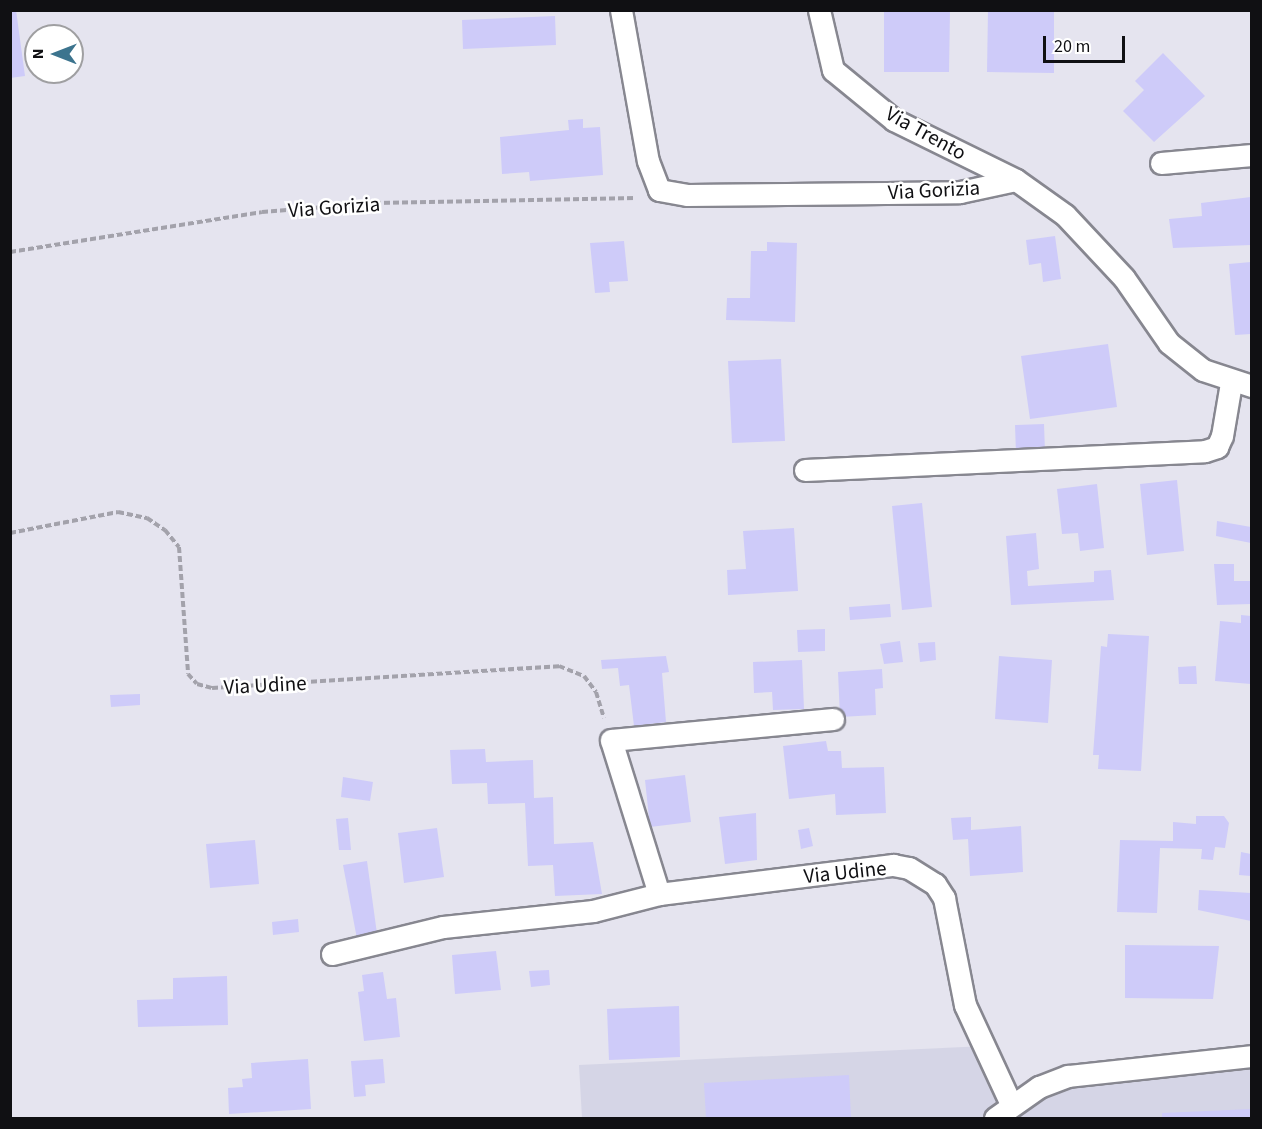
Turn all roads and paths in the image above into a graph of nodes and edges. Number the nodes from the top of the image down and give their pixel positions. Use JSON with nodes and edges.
{"nodes":[{"id":1,"x":621,"y":10,"type":"edge"},
{"id":2,"x":819,"y":10,"type":"edge"},
{"id":3,"x":1251,"y":155,"type":"edge"},
{"id":4,"x":1161,"y":163,"type":"dead end"},
{"id":5,"x":1016,"y":180,"type":"junction"},
{"id":6,"x":659,"y":190,"type":"junction"},
{"id":7,"x":10,"y":252,"type":"edge"},
{"id":8,"x":1241,"y":385,"type":"edge"},
{"id":9,"x":805,"y":470,"type":"dead end"},
{"id":10,"x":10,"y":533,"type":"edge"},
{"id":11,"x":833,"y":718,"type":"dead end"},
{"id":12,"x":611,"y":740,"type":"junction"},
{"id":13,"x":659,"y":894,"type":"junction"},
{"id":14,"x":332,"y":954,"type":"dead end"},
{"id":15,"x":1251,"y":1056,"type":"edge"},
{"id":16,"x":1011,"y":1104,"type":"junction"},
{"id":17,"x":995,"y":1119,"type":"edge"}],
"edges":[{"from":1,"to":6,"type":"street"},
{"from":2,"to":5,"type":"street","name":"Via Trento"},
{"from":3,"to":4,"type":"street"},
{"from":5,"to":6,"type":"street","name":"Via Gorizia"},
{"from":5,"to":8,"type":"street"},
{"from":6,"to":7,"type":"path","name":"Via Gorizia"},
{"from":8,"to":9,"type":"street"},
{"from":10,"to":12,"type":"path","name":"Via Udine"},
{"from":11,"to":12,"type":"street"},
{"from":12,"to":13,"type":"street"},
{"from":13,"to":14,"type":"street","name":"Via Udine"},
{"from":13,"to":16,"type":"street","name":"Via Udine"},
{"from":15,"to":16,"type":"street"},
{"from":16,"to":17,"type":"street"}]}
